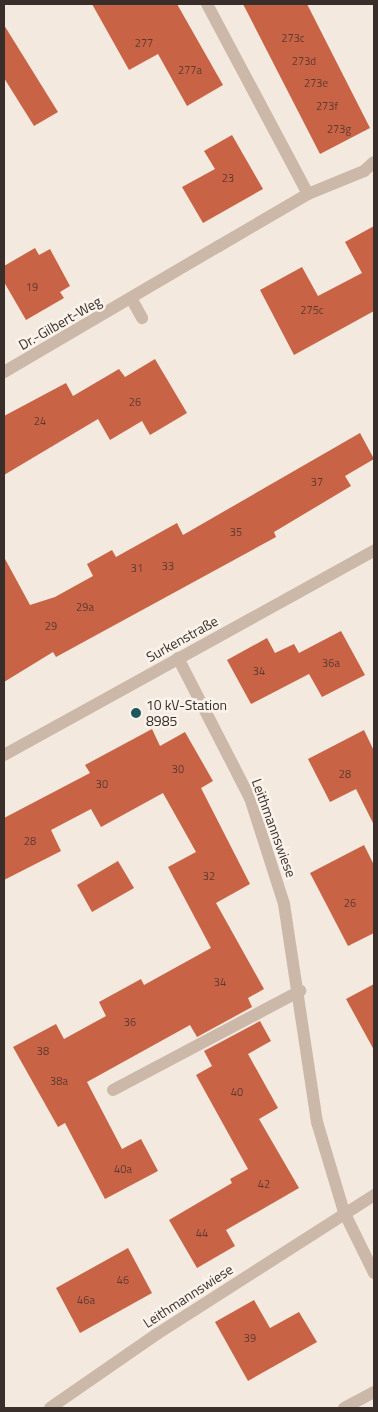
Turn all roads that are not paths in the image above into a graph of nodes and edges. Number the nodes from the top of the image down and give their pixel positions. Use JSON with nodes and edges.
{"nodes":[{"id":1,"x":207,"y":4,"type":"edge"},
{"id":2,"x":374,"y":162,"type":"edge"},
{"id":3,"x":308,"y":194,"type":"junction"},
{"id":4,"x":131,"y":298,"type":"junction"},
{"id":5,"x":142,"y":318,"type":"dead end"},
{"id":6,"x":4,"y":372,"type":"edge"},
{"id":7,"x":374,"y":551,"type":"edge"},
{"id":8,"x":178,"y":658,"type":"junction"},
{"id":9,"x":4,"y":755,"type":"edge"},
{"id":10,"x":300,"y":991,"type":"junction"},
{"id":11,"x":113,"y":1090,"type":"dead end"},
{"id":12,"x":374,"y":1196,"type":"edge"},
{"id":13,"x":344,"y":1212,"type":"junction"},
{"id":14,"x":374,"y":1273,"type":"edge"},
{"id":15,"x":374,"y":1392,"type":"edge"},
{"id":16,"x":50,"y":1408,"type":"edge"},
{"id":17,"x":344,"y":1408,"type":"edge"}],
"edges":[{"from":1,"to":3,"type":"street"},
{"from":2,"to":3,"type":"street","name":"Dr.-Gilbert-Weg"},
{"from":3,"to":4,"type":"street","name":"Dr.-Gilbert-Weg"},
{"from":4,"to":5,"type":"street"},
{"from":4,"to":6,"type":"street","name":"Dr.-Gilbert-Weg"},
{"from":7,"to":8,"type":"street","name":"Surkenstraße"},
{"from":8,"to":9,"type":"street","name":"Surkenstraße"},
{"from":8,"to":10,"type":"street","name":"Leithmannswiese"},
{"from":10,"to":11,"type":"street"},
{"from":10,"to":13,"type":"street","name":"Leithmannswiese"},
{"from":12,"to":13,"type":"street","name":"Leithmannswiese"},
{"from":13,"to":14,"type":"street","name":"Leithmannswiese"},
{"from":13,"to":16,"type":"street","name":"Leithmannswiese"},
{"from":15,"to":17,"type":"street"}]}
